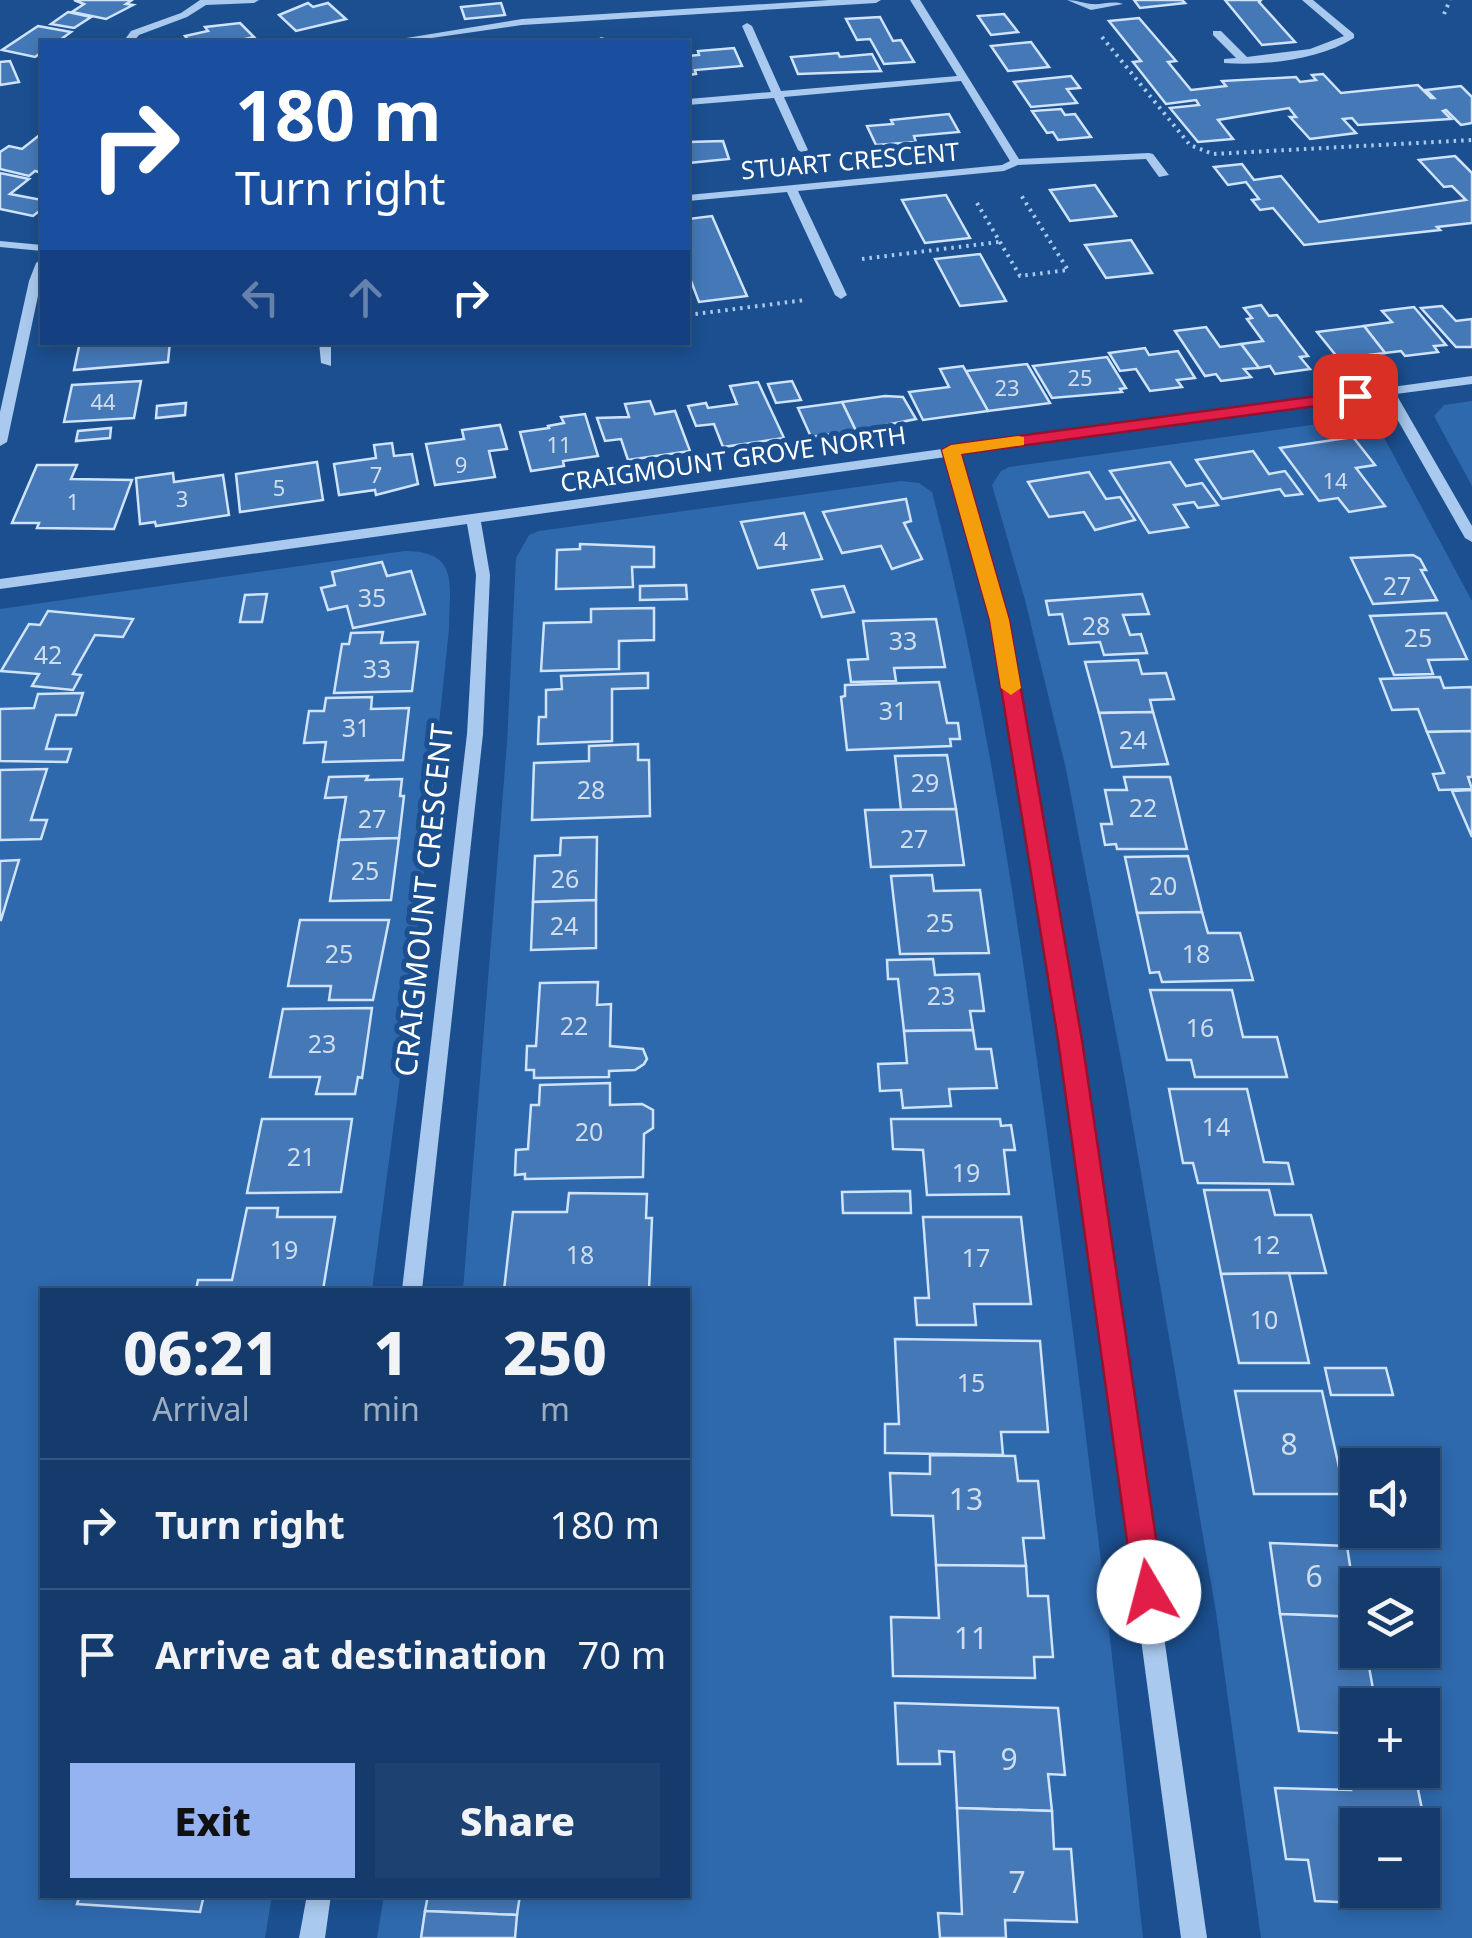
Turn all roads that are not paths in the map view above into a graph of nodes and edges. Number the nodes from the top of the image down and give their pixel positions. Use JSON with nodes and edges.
{"nodes":[{"id":1,"x":254,"y":0,"type":"edge"},
{"id":2,"x":580,"y":0,"type":"edge"},
{"id":3,"x":876,"y":0,"type":"edge"},
{"id":4,"x":915,"y":0,"type":"edge"},
{"id":5,"x":1307,"y":0,"type":"edge"},
{"id":6,"x":202,"y":1,"type":"edge"},
{"id":7,"x":1074,"y":2,"type":"edge"},
{"id":8,"x":1118,"y":4,"type":"dead end"},
{"id":9,"x":589,"y":17,"type":"junction"},
{"id":10,"x":747,"y":26,"type":"dead end"},
{"id":11,"x":1217,"y":33,"type":"dead end"},
{"id":12,"x":440,"y":38,"type":"edge"},
{"id":13,"x":130,"y":40,"type":"edge"},
{"id":14,"x":414,"y":40,"type":"edge"},
{"id":15,"x":1228,"y":60,"type":"dead end"},
{"id":16,"x":1244,"y":60,"type":"junction"},
{"id":17,"x":964,"y":78,"type":"junction"},
{"id":18,"x":777,"y":94,"type":"junction"},
{"id":19,"x":690,"y":102,"type":"edge"},
{"id":20,"x":803,"y":150,"type":"dead end"},
{"id":21,"x":1010,"y":165,"type":"junction"},
{"id":22,"x":1163,"y":175,"type":"dead end"},
{"id":23,"x":791,"y":188,"type":"junction"},
{"id":24,"x":690,"y":198,"type":"edge"},
{"id":25,"x":0,"y":244,"type":"edge"},
{"id":26,"x":40,"y":248,"type":"edge"},
{"id":27,"x":40,"y":270,"type":"edge"},
{"id":28,"x":841,"y":295,"type":"road end"},
{"id":29,"x":325,"y":345,"type":"edge"},
{"id":30,"x":327,"y":362,"type":"dead end"},
{"id":31,"x":1472,"y":380,"type":"edge"},
{"id":32,"x":1388,"y":392,"type":"junction"},
{"id":33,"x":1,"y":434,"type":"edge"},
{"id":34,"x":951,"y":450,"type":"junction"},
{"id":35,"x":473,"y":517,"type":"junction"},
{"id":36,"x":1472,"y":538,"type":"edge"},
{"id":37,"x":0,"y":584,"type":"edge"},
{"id":38,"x":412,"y":1288,"type":"edge"},
{"id":39,"x":319,"y":1898,"type":"edge"},
{"id":40,"x":312,"y":1938,"type":"edge"},
{"id":41,"x":1194,"y":1938,"type":"edge"}],
"edges":[{"from":1,"to":6,"type":"street"},
{"from":2,"to":9,"type":"street"},
{"from":3,"to":9,"type":"street"},
{"from":4,"to":17,"type":"street","name":"STUART CRESCENT"},
{"from":5,"to":16,"type":"street"},
{"from":6,"to":13,"type":"street"},
{"from":7,"to":8,"type":"street"},
{"from":9,"to":12,"type":"street"},
{"from":10,"to":18,"type":"street"},
{"from":11,"to":16,"type":"street"},
{"from":12,"to":14,"type":"street"},
{"from":15,"to":16,"type":"street"},
{"from":17,"to":18,"type":"street"},
{"from":17,"to":21,"type":"street","name":"STUART CRESCENT"},
{"from":18,"to":19,"type":"street"},
{"from":18,"to":20,"type":"street"},
{"from":21,"to":22,"type":"street","name":"STUART CRESCENT"},
{"from":21,"to":23,"type":"street","name":"STUART CRESCENT"},
{"from":23,"to":24,"type":"street","name":"STUART CRESCENT"},
{"from":23,"to":28,"type":"street"},
{"from":25,"to":26,"type":"street"},
{"from":27,"to":33,"type":"street"},
{"from":29,"to":30,"type":"street"},
{"from":31,"to":32,"type":"street","name":"CRAIGMOUNT GROVE NORTH"},
{"from":32,"to":34,"type":"street","name":"CRAIGMOUNT GROVE NORTH"},
{"from":32,"to":36,"type":"street"},
{"from":34,"to":35,"type":"street","name":"CRAIGMOUNT GROVE NORTH"},
{"from":34,"to":41,"type":"street"},
{"from":35,"to":37,"type":"street","name":"CRAIGMOUNT GROVE NORTH"},
{"from":35,"to":38,"type":"street","name":"CRAIGMOUNT CRESCENT"},
{"from":39,"to":40,"type":"street"}]}
